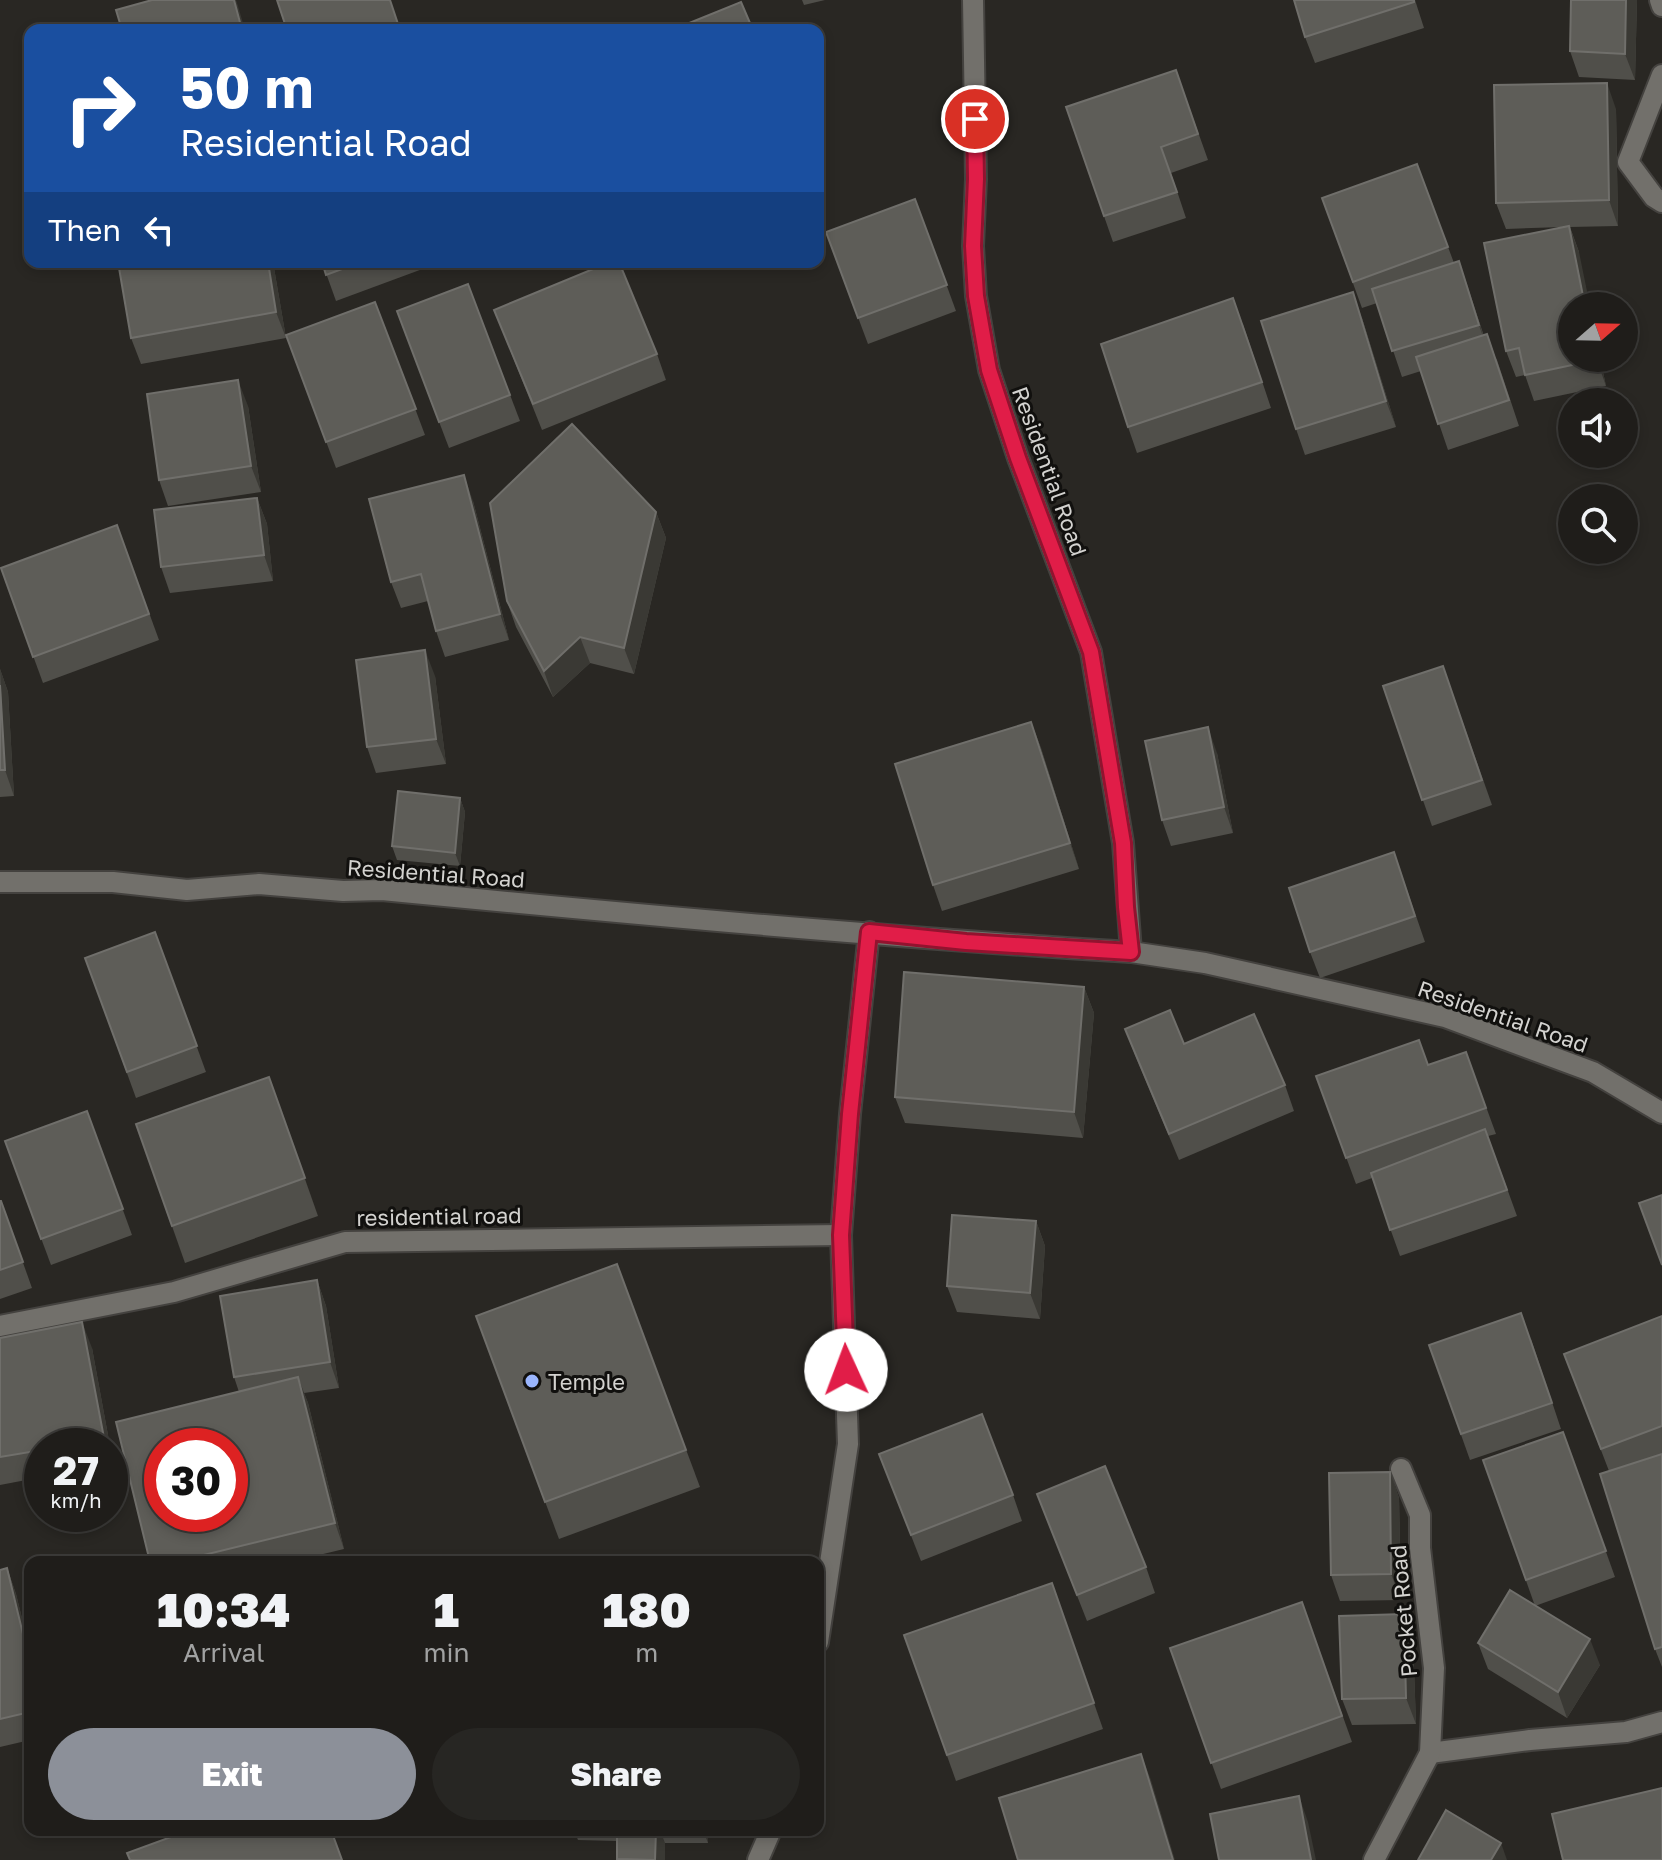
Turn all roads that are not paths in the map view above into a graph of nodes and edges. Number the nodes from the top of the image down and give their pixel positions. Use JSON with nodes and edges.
{"nodes":[{"id":1,"x":973,"y":0,"type":"edge"},
{"id":2,"x":1660,"y":0,"type":"edge"},
{"id":3,"x":1662,"y":6,"type":"edge"},
{"id":4,"x":1662,"y":75,"type":"edge"},
{"id":5,"x":1662,"y":202,"type":"edge"},
{"id":6,"x":0,"y":882,"type":"edge"},
{"id":7,"x":869,"y":932,"type":"junction"},
{"id":8,"x":1131,"y":952,"type":"junction"},
{"id":9,"x":1662,"y":1113,"type":"edge"},
{"id":10,"x":841,"y":1235,"type":"junction"},
{"id":11,"x":0,"y":1326,"type":"edge"},
{"id":12,"x":1401,"y":1469,"type":"dead end"},
{"id":13,"x":824,"y":1602,"type":"edge"},
{"id":14,"x":1662,"y":1722,"type":"edge"},
{"id":15,"x":1430,"y":1753,"type":"junction"},
{"id":16,"x":768,"y":1836,"type":"edge"},
{"id":17,"x":758,"y":1860,"type":"edge"},
{"id":18,"x":1374,"y":1860,"type":"edge"}],
"edges":[{"from":1,"to":8,"type":"street","name":"Residential Road"},
{"from":2,"to":3,"type":"street"},
{"from":4,"to":5,"type":"street"},
{"from":6,"to":7,"type":"street","name":"Residential Road"},
{"from":7,"to":8,"type":"street","name":"Residential Road"},
{"from":7,"to":10,"type":"street"},
{"from":8,"to":9,"type":"street","name":"Residential Road"},
{"from":10,"to":11,"type":"street","name":"residential road"},
{"from":10,"to":13,"type":"street"},
{"from":12,"to":15,"type":"street","name":"Pocket Road"},
{"from":14,"to":15,"type":"street"},
{"from":15,"to":18,"type":"street","name":"Pocket Road"},
{"from":16,"to":17,"type":"street"}]}
